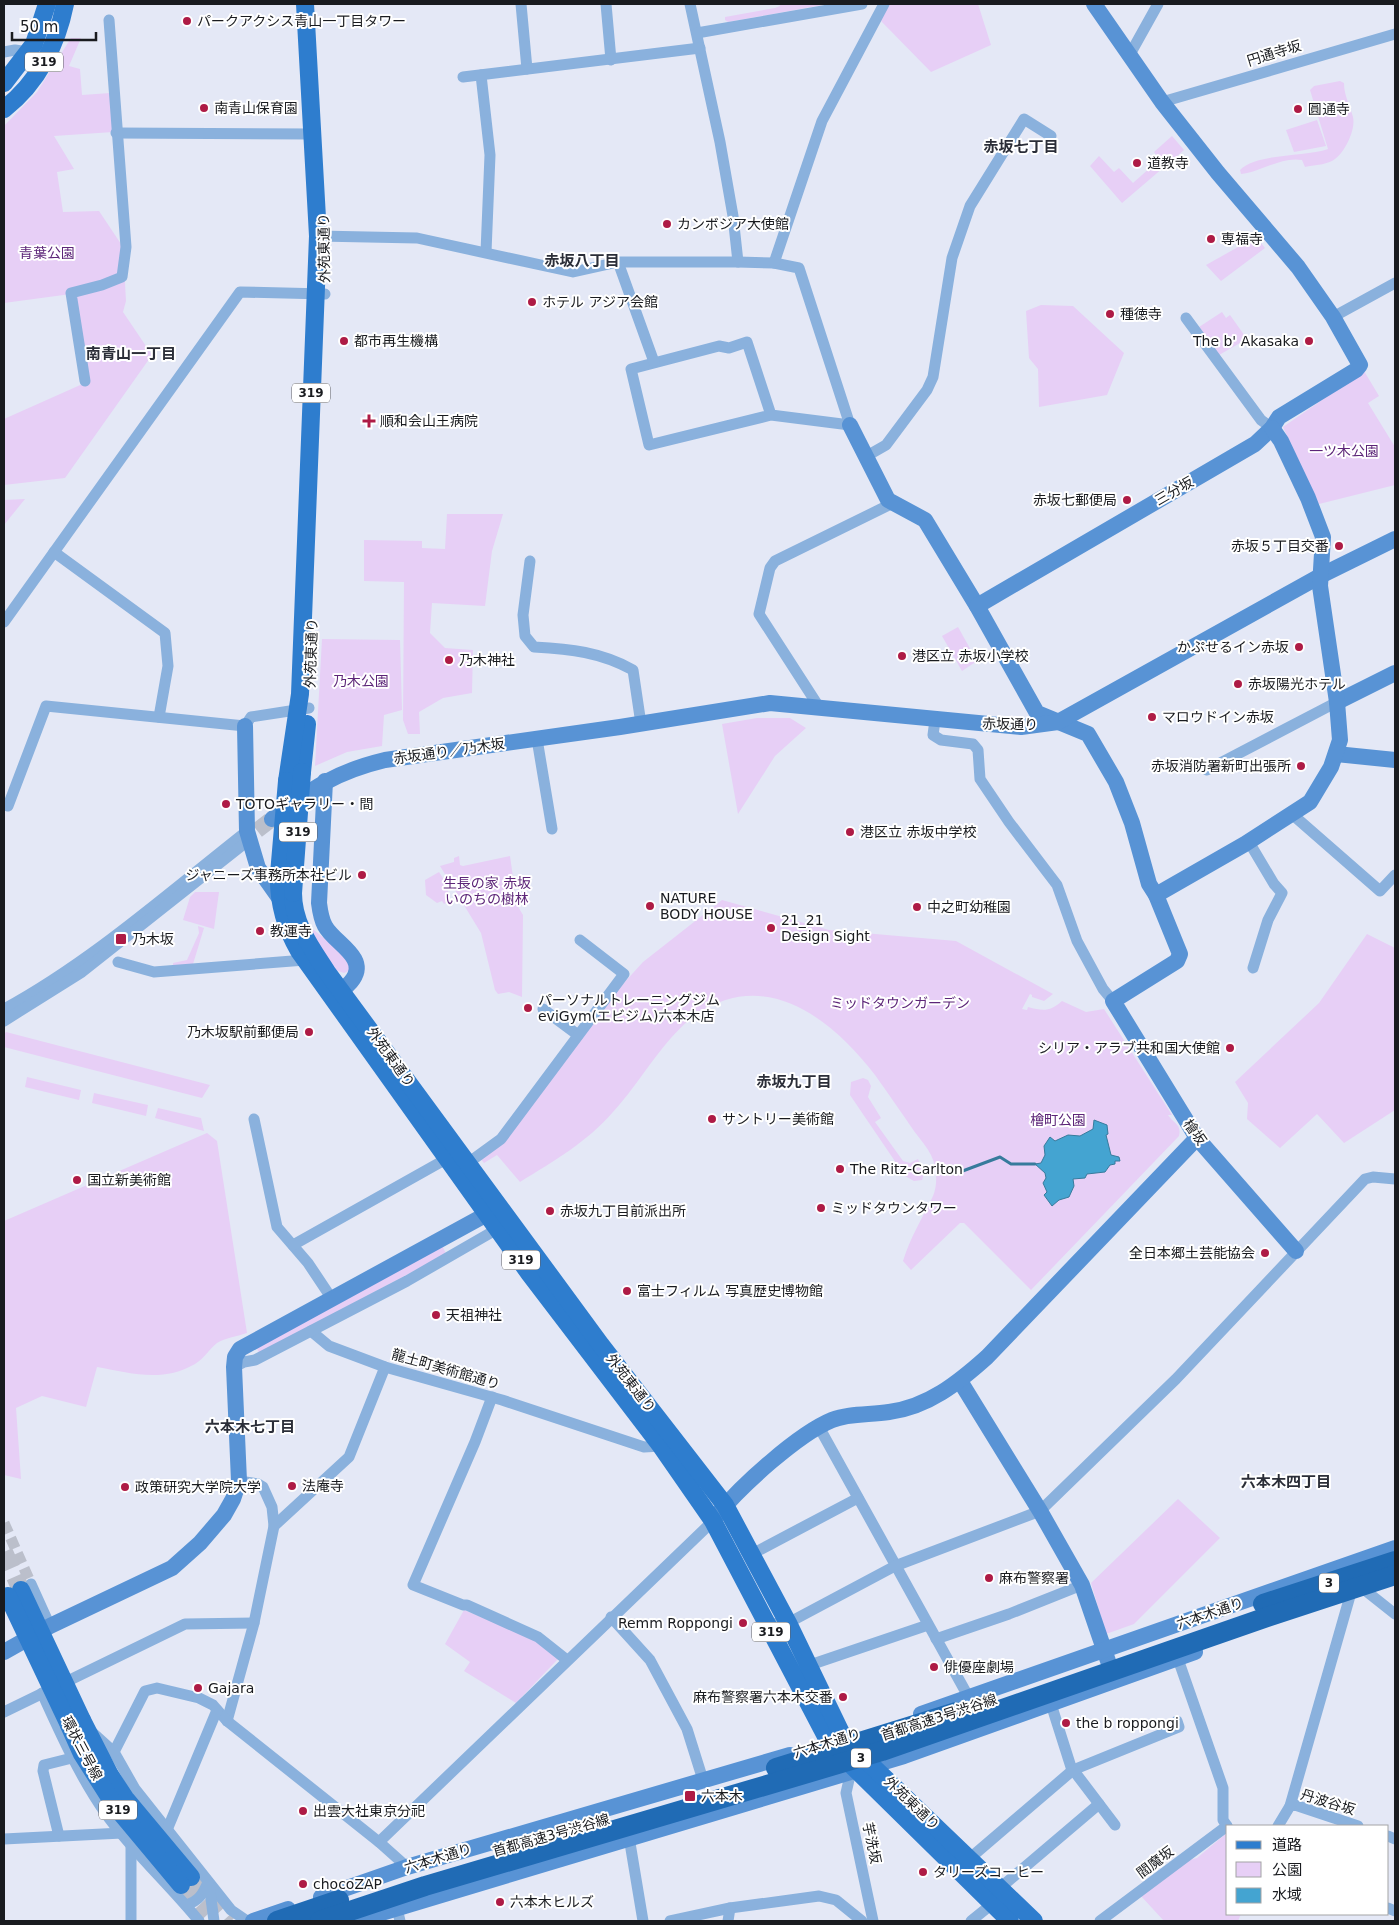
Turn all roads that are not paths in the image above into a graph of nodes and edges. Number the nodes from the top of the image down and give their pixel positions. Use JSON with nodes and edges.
{"nodes":[{"id":1,"x":47,"y":4,"type":"edge"},
{"id":2,"x":65,"y":4,"type":"edge"},
{"id":3,"x":305,"y":4,"type":"edge"},
{"id":4,"x":315,"y":4,"type":"edge"},
{"id":5,"x":521,"y":4,"type":"edge"},
{"id":6,"x":606,"y":4,"type":"edge"},
{"id":7,"x":690,"y":4,"type":"edge"},
{"id":8,"x":862,"y":4,"type":"edge"},
{"id":9,"x":884,"y":4,"type":"edge"},
{"id":10,"x":1094,"y":4,"type":"edge"},
{"id":11,"x":1158,"y":4,"type":"edge"},
{"id":12,"x":109,"y":20,"type":"dead end"},
{"id":13,"x":697,"y":33,"type":"junction"},
{"id":14,"x":1395,"y":34,"type":"edge"},
{"id":15,"x":700,"y":48,"type":"junction"},
{"id":16,"x":4,"y":52,"type":"edge"},
{"id":17,"x":28,"y":52,"type":"junction"},
{"id":18,"x":1129,"y":56,"type":"junction"},
{"id":19,"x":611,"y":60,"type":"junction"},
{"id":20,"x":527,"y":69,"type":"junction"},
{"id":21,"x":481,"y":74,"type":"junction"},
{"id":22,"x":462,"y":77,"type":"dead end"},
{"id":23,"x":4,"y":83,"type":"edge"},
{"id":24,"x":1162,"y":102,"type":"junction"},
{"id":25,"x":4,"y":109,"type":"edge"},
{"id":26,"x":116,"y":133,"type":"junction"},
{"id":27,"x":312,"y":134,"type":"junction"},
{"id":28,"x":1050,"y":136,"type":"dead end"},
{"id":29,"x":322,"y":236,"type":"junction"},
{"id":30,"x":486,"y":252,"type":"junction"},
{"id":31,"x":618,"y":262,"type":"junction"},
{"id":32,"x":738,"y":262,"type":"junction"},
{"id":33,"x":774,"y":263,"type":"junction"},
{"id":34,"x":1395,"y":283,"type":"edge"},
{"id":35,"x":320,"y":294,"type":"junction"},
{"id":36,"x":1333,"y":317,"type":"junction"},
{"id":37,"x":1186,"y":318,"type":"dead end"},
{"id":38,"x":654,"y":362,"type":"junction"},
{"id":39,"x":85,"y":381,"type":"dead end"},
{"id":40,"x":771,"y":415,"type":"junction"},
{"id":41,"x":850,"y":425,"type":"junction"},
{"id":42,"x":1272,"y":428,"type":"junction"},
{"id":43,"x":865,"y":457,"type":"junction"},
{"id":44,"x":894,"y":503,"type":"junction"},
{"id":45,"x":1395,"y":539,"type":"edge"},
{"id":46,"x":54,"y":552,"type":"junction"},
{"id":47,"x":530,"y":561,"type":"dead end"},
{"id":48,"x":1322,"y":575,"type":"junction"},
{"id":49,"x":977,"y":606,"type":"junction"},
{"id":50,"x":4,"y":622,"type":"edge"},
{"id":51,"x":1395,"y":673,"type":"edge"},
{"id":52,"x":1337,"y":702,"type":"junction"},
{"id":53,"x":819,"y":707,"type":"junction"},
{"id":54,"x":304,"y":708,"type":"junction"},
{"id":55,"x":159,"y":717,"type":"junction"},
{"id":56,"x":935,"y":720,"type":"junction"},
{"id":57,"x":1058,"y":722,"type":"junction"},
{"id":58,"x":641,"y":724,"type":"junction"},
{"id":59,"x":245,"y":726,"type":"junction"},
{"id":60,"x":536,"y":739,"type":"junction"},
{"id":61,"x":1336,"y":754,"type":"junction"},
{"id":62,"x":1395,"y":760,"type":"edge"},
{"id":63,"x":1207,"y":770,"type":"dead end"},
{"id":64,"x":325,"y":781,"type":"junction"},
{"id":65,"x":6,"y":805,"type":"edge"},
{"id":66,"x":1293,"y":815,"type":"junction"},
{"id":67,"x":272,"y":819,"type":"tunnel mouth"},
{"id":68,"x":552,"y":829,"type":"dead end"},
{"id":69,"x":248,"y":836,"type":"junction"},
{"id":70,"x":1249,"y":842,"type":"junction"},
{"id":71,"x":1395,"y":875,"type":"edge"},
{"id":72,"x":1156,"y":895,"type":"junction"},
{"id":73,"x":286,"y":896,"type":"junction"},
{"id":74,"x":580,"y":940,"type":"dead end"},
{"id":75,"x":305,"y":960,"type":"junction"},
{"id":76,"x":118,"y":962,"type":"dead end"},
{"id":77,"x":1253,"y":968,"type":"dead end"},
{"id":78,"x":337,"y":994,"type":"junction"},
{"id":79,"x":1113,"y":1001,"type":"junction"},
{"id":80,"x":4,"y":1008,"type":"edge"},
{"id":81,"x":543,"y":1009,"type":"dead end"},
{"id":82,"x":4,"y":1021,"type":"edge"},
{"id":83,"x":578,"y":1035,"type":"junction"},
{"id":84,"x":254,"y":1119,"type":"dead end"},
{"id":85,"x":1197,"y":1138,"type":"junction"},
{"id":86,"x":448,"y":1158,"type":"junction"},
{"id":87,"x":468,"y":1163,"type":"junction"},
{"id":88,"x":1395,"y":1179,"type":"edge"},
{"id":89,"x":494,"y":1210,"type":"junction"},
{"id":90,"x":499,"y":1228,"type":"junction"},
{"id":91,"x":293,"y":1245,"type":"junction"},
{"id":92,"x":1296,"y":1251,"type":"junction"},
{"id":93,"x":332,"y":1299,"type":"junction"},
{"id":94,"x":311,"y":1331,"type":"junction"},
{"id":95,"x":234,"y":1367,"type":"junction"},
{"id":96,"x":385,"y":1367,"type":"junction"},
{"id":97,"x":960,"y":1381,"type":"junction"},
{"id":98,"x":492,"y":1397,"type":"junction"},
{"id":99,"x":819,"y":1427,"type":"junction"},
{"id":100,"x":662,"y":1446,"type":"junction"},
{"id":101,"x":239,"y":1481,"type":"junction"},
{"id":102,"x":858,"y":1498,"type":"junction"},
{"id":103,"x":726,"y":1505,"type":"junction"},
{"id":104,"x":1040,"y":1511,"type":"junction"},
{"id":105,"x":713,"y":1520,"type":"junction"},
{"id":106,"x":274,"y":1526,"type":"junction"},
{"id":107,"x":1395,"y":1548,"type":"edge"},
{"id":108,"x":750,"y":1555,"type":"junction"},
{"id":109,"x":1395,"y":1561,"type":"edge"},
{"id":110,"x":895,"y":1566,"type":"junction"},
{"id":111,"x":1395,"y":1575,"type":"edge"},
{"id":112,"x":1395,"y":1582,"type":"edge"},
{"id":113,"x":1082,"y":1585,"type":"junction"},
{"id":114,"x":20,"y":1590,"type":"joint"},
{"id":115,"x":1366,"y":1591,"type":"junction"},
{"id":116,"x":1350,"y":1596,"type":"junction"},
{"id":117,"x":1395,"y":1614,"type":"edge"},
{"id":118,"x":611,"y":1617,"type":"junction"},
{"id":119,"x":254,"y":1623,"type":"junction"},
{"id":120,"x":788,"y":1623,"type":"junction"},
{"id":121,"x":766,"y":1624,"type":"junction"},
{"id":122,"x":928,"y":1625,"type":"junction"},
{"id":123,"x":50,"y":1626,"type":"junction"},
{"id":124,"x":936,"y":1639,"type":"junction"},
{"id":125,"x":4,"y":1652,"type":"edge"},
{"id":126,"x":1107,"y":1659,"type":"junction"},
{"id":127,"x":1178,"y":1659,"type":"junction"},
{"id":128,"x":567,"y":1660,"type":"junction"},
{"id":129,"x":807,"y":1664,"type":"junction"},
{"id":130,"x":794,"y":1677,"type":"junction"},
{"id":131,"x":1116,"y":1682,"type":"junction"},
{"id":132,"x":42,"y":1693,"type":"junction"},
{"id":133,"x":968,"y":1696,"type":"junction"},
{"id":134,"x":1017,"y":1698,"type":"junction"},
{"id":135,"x":1051,"y":1704,"type":"junction"},
{"id":136,"x":217,"y":1710,"type":"junction"},
{"id":137,"x":4,"y":1712,"type":"edge"},
{"id":138,"x":1177,"y":1720,"type":"dead end"},
{"id":139,"x":226,"y":1721,"type":"junction"},
{"id":140,"x":77,"y":1725,"type":"junction"},
{"id":141,"x":114,"y":1752,"type":"junction"},
{"id":142,"x":850,"y":1756,"type":"junction"},
{"id":143,"x":72,"y":1758,"type":"junction"},
{"id":144,"x":1073,"y":1770,"type":"junction"},
{"id":145,"x":781,"y":1775,"type":"junction"},
{"id":146,"x":703,"y":1780,"type":"junction"},
{"id":147,"x":787,"y":1790,"type":"junction"},
{"id":148,"x":1099,"y":1804,"type":"junction"},
{"id":149,"x":1290,"y":1806,"type":"junction"},
{"id":150,"x":1229,"y":1825,"type":"edge"},
{"id":151,"x":1279,"y":1825,"type":"edge"},
{"id":152,"x":1355,"y":1825,"type":"edge"},
{"id":153,"x":1115,"y":1826,"type":"dead end"},
{"id":154,"x":1226,"y":1829,"type":"edge"},
{"id":155,"x":167,"y":1830,"type":"junction"},
{"id":156,"x":122,"y":1833,"type":"junction"},
{"id":157,"x":59,"y":1836,"type":"junction"},
{"id":158,"x":629,"y":1837,"type":"junction"},
{"id":159,"x":4,"y":1839,"type":"edge"},
{"id":160,"x":379,"y":1842,"type":"junction"},
{"id":161,"x":131,"y":1845,"type":"junction"},
{"id":162,"x":969,"y":1859,"type":"junction"},
{"id":163,"x":406,"y":1867,"type":"junction"},
{"id":164,"x":192,"y":1887,"type":"junction"},
{"id":165,"x":1000,"y":1888,"type":"junction"},
{"id":166,"x":992,"y":1904,"type":"junction"},
{"id":167,"x":730,"y":1908,"type":"junction"},
{"id":168,"x":399,"y":1914,"type":"edge"},
{"id":169,"x":692,"y":1919,"type":"edge"},
{"id":170,"x":131,"y":1921,"type":"edge"},
{"id":171,"x":199,"y":1921,"type":"edge"},
{"id":172,"x":214,"y":1921,"type":"edge"},
{"id":173,"x":248,"y":1921,"type":"edge"},
{"id":174,"x":253,"y":1921,"type":"edge"},
{"id":175,"x":277,"y":1921,"type":"edge"},
{"id":176,"x":320,"y":1921,"type":"edge"},
{"id":177,"x":355,"y":1921,"type":"edge"},
{"id":178,"x":642,"y":1921,"type":"edge"},
{"id":179,"x":670,"y":1921,"type":"edge"},
{"id":180,"x":728,"y":1921,"type":"edge"},
{"id":181,"x":862,"y":1921,"type":"edge"},
{"id":182,"x":873,"y":1921,"type":"edge"},
{"id":183,"x":971,"y":1921,"type":"edge"},
{"id":184,"x":1010,"y":1921,"type":"edge"},
{"id":185,"x":1034,"y":1921,"type":"edge"},
{"id":186,"x":1100,"y":1921,"type":"edge"}],
"edges":[{"from":1,"to":17,"type":"main road","number":"319"},
{"from":2,"to":25,"type":"main road","number":"319"},
{"from":3,"to":27,"type":"main road","name":"外苑東通り","number":"319"},
{"from":4,"to":29,"type":"main road","name":"外苑東通り","number":"319"},
{"from":5,"to":20,"type":"street"},
{"from":6,"to":19,"type":"street"},
{"from":7,"to":13,"type":"street"},
{"from":8,"to":13,"type":"street"},
{"from":9,"to":33,"type":"street"},
{"from":10,"to":18,"type":"street"},
{"from":11,"to":18,"type":"street"},
{"from":12,"to":26,"type":"street"},
{"from":13,"to":15,"type":"street"},
{"from":14,"to":24,"type":"street","name":"円通寺坂"},
{"from":15,"to":19,"type":"street"},
{"from":15,"to":32,"type":"street"},
{"from":16,"to":17,"type":"street"},
{"from":17,"to":23,"type":"main road","number":"319"},
{"from":18,"to":24,"type":"street"},
{"from":19,"to":20,"type":"street"},
{"from":20,"to":21,"type":"street"},
{"from":21,"to":22,"type":"street"},
{"from":21,"to":30,"type":"street"},
{"from":24,"to":36,"type":"street"},
{"from":26,"to":27,"type":"street"},
{"from":26,"to":39,"type":"street"},
{"from":27,"to":29,"type":"main road","name":"外苑東通り","number":"319"},
{"from":28,"to":43,"type":"street"},
{"from":29,"to":30,"type":"street"},
{"from":29,"to":35,"type":"main road","name":"外苑東通り","number":"319"},
{"from":30,"to":31,"type":"street"},
{"from":31,"to":32,"type":"street"},
{"from":31,"to":38,"type":"street"},
{"from":32,"to":33,"type":"street"},
{"from":33,"to":41,"type":"street"},
{"from":34,"to":36,"type":"street"},
{"from":35,"to":46,"type":"street"},
{"from":35,"to":54,"type":"main road","name":"外苑東通り","number":"319"},
{"from":36,"to":42,"type":"street","name":"三分坂"},
{"from":37,"to":42,"type":"street"},
{"from":38,"to":40,"type":"street"},
{"from":38,"to":40,"type":"street"},
{"from":40,"to":41,"type":"street"},
{"from":41,"to":43,"type":"street"},
{"from":42,"to":48,"type":"street"},
{"from":42,"to":49,"type":"street","name":"三分坂"},
{"from":43,"to":44,"type":"street"},
{"from":44,"to":49,"type":"street"},
{"from":44,"to":53,"type":"street"},
{"from":45,"to":48,"type":"street","name":"赤坂通り"},
{"from":46,"to":50,"type":"street"},
{"from":46,"to":55,"type":"street"},
{"from":47,"to":58,"type":"street"},
{"from":48,"to":52,"type":"street"},
{"from":48,"to":57,"type":"street","name":"赤坂通り"},
{"from":49,"to":57,"type":"street"},
{"from":51,"to":52,"type":"street"},
{"from":52,"to":61,"type":"street"},
{"from":52,"to":63,"type":"street"},
{"from":53,"to":56,"type":"street","name":"赤坂通り"},
{"from":53,"to":58,"type":"street","name":"赤坂通り"},
{"from":54,"to":59,"type":"street"},
{"from":54,"to":73,"type":"main road","name":"外苑東通り","number":"319","bridge":true},
{"from":54,"to":73,"type":"main road","name":"外苑東通り","number":"319","bridge":true},
{"from":55,"to":59,"type":"street"},
{"from":55,"to":65,"type":"street"},
{"from":56,"to":57,"type":"street","name":"赤坂通り"},
{"from":56,"to":79,"type":"street"},
{"from":57,"to":72,"type":"street"},
{"from":58,"to":60,"type":"street","name":"赤坂通り／乃木坂"},
{"from":59,"to":69,"type":"street"},
{"from":60,"to":64,"type":"street","name":"赤坂通り／乃木坂"},
{"from":60,"to":68,"type":"street"},
{"from":61,"to":62,"type":"street"},
{"from":61,"to":66,"type":"street"},
{"from":64,"to":67,"type":"street","name":"赤坂通り／乃木坂"},
{"from":64,"to":78,"type":"street"},
{"from":66,"to":70,"type":"street"},
{"from":66,"to":71,"type":"street"},
{"from":69,"to":73,"type":"street"},
{"from":69,"to":80,"type":"street"},
{"from":69,"to":82,"type":"street"},
{"from":70,"to":72,"type":"street"},
{"from":70,"to":77,"type":"street"},
{"from":72,"to":79,"type":"street"},
{"from":73,"to":75,"type":"main road","name":"外苑東通り","number":"319"},
{"from":73,"to":78,"type":"main road","name":"外苑東通り","number":"319"},
{"from":74,"to":83,"type":"street"},
{"from":75,"to":76,"type":"street"},
{"from":75,"to":78,"type":"main road","name":"外苑東通り","number":"319"},
{"from":78,"to":86,"type":"main road","name":"外苑東通り","number":"319"},
{"from":78,"to":87,"type":"main road","name":"外苑東通り","number":"319"},
{"from":79,"to":85,"type":"street","name":"檜坂"},
{"from":81,"to":83,"type":"street"},
{"from":83,"to":87,"type":"street"},
{"from":84,"to":91,"type":"street"},
{"from":85,"to":92,"type":"street","name":"檜坂"},
{"from":85,"to":97,"type":"street"},
{"from":86,"to":87,"type":"street"},
{"from":86,"to":89,"type":"main road","name":"外苑東通り","number":"319"},
{"from":86,"to":91,"type":"street"},
{"from":87,"to":89,"type":"main road","name":"外苑東通り","number":"319"},
{"from":88,"to":92,"type":"street"},
{"from":89,"to":90,"type":"main road","name":"外苑東通り","number":"319"},
{"from":89,"to":93,"type":"street"},
{"from":89,"to":103,"type":"main road","name":"外苑東通り","number":"319"},
{"from":90,"to":94,"type":"street"},
{"from":90,"to":100,"type":"main road","name":"外苑東通り","number":"319"},
{"from":91,"to":93,"type":"street"},
{"from":92,"to":104,"type":"street"},
{"from":93,"to":95,"type":"street"},
{"from":94,"to":95,"type":"street"},
{"from":94,"to":96,"type":"street","name":"龍土町美術館通り"},
{"from":95,"to":101,"type":"street"},
{"from":96,"to":98,"type":"street","name":"龍土町美術館通り"},
{"from":96,"to":106,"type":"street"},
{"from":97,"to":99,"type":"street"},
{"from":97,"to":104,"type":"street"},
{"from":98,"to":100,"type":"street","name":"龍土町美術館通り"},
{"from":98,"to":128,"type":"street"},
{"from":99,"to":102,"type":"street"},
{"from":99,"to":103,"type":"street"},
{"from":100,"to":105,"type":"main road","name":"外苑東通り","number":"319"},
{"from":101,"to":106,"type":"street"},
{"from":101,"to":123,"type":"street"},
{"from":102,"to":108,"type":"street"},
{"from":102,"to":110,"type":"street"},
{"from":103,"to":105,"type":"street"},
{"from":103,"to":108,"type":"main road","name":"外苑東通り","number":"319"},
{"from":104,"to":110,"type":"street"},
{"from":104,"to":113,"type":"street"},
{"from":105,"to":118,"type":"street"},
{"from":105,"to":121,"type":"main road","name":"外苑東通り","number":"319"},
{"from":106,"to":119,"type":"street"},
{"from":107,"to":126,"type":"street","name":"六本木通り"},
{"from":108,"to":120,"type":"main road","name":"外苑東通り","number":"319"},
{"from":109,"to":175,"type":"highway","name":"首都高速3号渋谷線","number":"3","bridge":true},
{"from":110,"to":120,"type":"street"},
{"from":110,"to":122,"type":"street"},
{"from":111,"to":176,"type":"highway","name":"首都高速3号渋谷線","number":"3","bridge":true},
{"from":112,"to":115,"type":"street","name":"六本木通り"},
{"from":113,"to":124,"type":"street"},
{"from":113,"to":126,"type":"street"},
{"from":114,"to":123,"type":"street"},
{"from":114,"to":140,"type":"main road","name":"環状三号線","number":"319","bridge":true},
{"from":115,"to":116,"type":"street","name":"六本木通り"},
{"from":115,"to":117,"type":"street"},
{"from":116,"to":126,"type":"street"},
{"from":116,"to":127,"type":"street","name":"六本木通り"},
{"from":116,"to":149,"type":"street"},
{"from":118,"to":128,"type":"street"},
{"from":118,"to":146,"type":"street"},
{"from":119,"to":132,"type":"street"},
{"from":119,"to":139,"type":"street"},
{"from":120,"to":121,"type":"street"},
{"from":120,"to":129,"type":"main road","name":"外苑東通り","number":"319"},
{"from":121,"to":130,"type":"main road","name":"外苑東通り","number":"319"},
{"from":122,"to":124,"type":"street"},
{"from":122,"to":129,"type":"street"},
{"from":123,"to":125,"type":"street"},
{"from":124,"to":133,"type":"street"},
{"from":126,"to":131,"type":"street"},
{"from":126,"to":133,"type":"street","name":"六本木通り"},
{"from":126,"to":134,"type":"street"},
{"from":127,"to":131,"type":"street","name":"六本木通り"},
{"from":127,"to":150,"type":"street"},
{"from":128,"to":160,"type":"street"},
{"from":129,"to":130,"type":"street"},
{"from":129,"to":142,"type":"main road","name":"外苑東通り","number":"319"},
{"from":130,"to":142,"type":"main road","name":"外苑東通り","number":"319"},
{"from":131,"to":135,"type":"street","name":"六本木通り"},
{"from":132,"to":137,"type":"street"},
{"from":132,"to":143,"type":"street"},
{"from":133,"to":142,"type":"street","name":"六本木通り"},
{"from":134,"to":135,"type":"street"},
{"from":134,"to":142,"type":"street"},
{"from":135,"to":142,"type":"street","name":"六本木通り"},
{"from":135,"to":144,"type":"street"},
{"from":136,"to":139,"type":"street"},
{"from":136,"to":141,"type":"street"},
{"from":136,"to":155,"type":"street"},
{"from":138,"to":144,"type":"street"},
{"from":139,"to":160,"type":"street"},
{"from":140,"to":141,"type":"street"},
{"from":140,"to":143,"type":"street"},
{"from":140,"to":164,"type":"main road","name":"環状三号線","number":"319"},
{"from":141,"to":155,"type":"street"},
{"from":142,"to":145,"type":"street"},
{"from":142,"to":146,"type":"street","name":"六本木通り"},
{"from":142,"to":147,"type":"street","name":"六本木通り"},
{"from":142,"to":162,"type":"main road","name":"外苑東通り","number":"319"},
{"from":142,"to":166,"type":"main road","name":"外苑東通り","number":"319"},
{"from":142,"to":182,"type":"street","name":"芋洗坂"},
{"from":143,"to":156,"type":"street"},
{"from":143,"to":157,"type":"street"},
{"from":144,"to":148,"type":"street"},
{"from":144,"to":162,"type":"street"},
{"from":145,"to":146,"type":"street"},
{"from":145,"to":147,"type":"street"},
{"from":146,"to":163,"type":"street","name":"六本木通り"},
{"from":147,"to":158,"type":"street","name":"六本木通り"},
{"from":148,"to":153,"type":"street"},
{"from":148,"to":165,"type":"street"},
{"from":149,"to":151,"type":"street"},
{"from":149,"to":152,"type":"street","name":"丹波谷坂"},
{"from":154,"to":186,"type":"street","name":"閻魔坂"},
{"from":155,"to":164,"type":"street"},
{"from":156,"to":157,"type":"street"},
{"from":156,"to":161,"type":"street"},
{"from":157,"to":159,"type":"street"},
{"from":158,"to":168,"type":"street","name":"六本木通り"},
{"from":158,"to":178,"type":"street"},
{"from":160,"to":163,"type":"street"},
{"from":161,"to":164,"type":"street"},
{"from":161,"to":170,"type":"street"},
{"from":162,"to":165,"type":"main road","name":"外苑東通り","number":"319"},
{"from":163,"to":174,"type":"street","name":"六本木通り"},
{"from":164,"to":171,"type":"street"},
{"from":164,"to":172,"type":"street"},
{"from":164,"to":173,"type":"street"},
{"from":165,"to":185,"type":"main road","name":"外苑東通り","number":"319"},
{"from":166,"to":183,"type":"street"},
{"from":166,"to":184,"type":"main road","name":"外苑東通り","number":"319"},
{"from":167,"to":169,"type":"street"},
{"from":167,"to":180,"type":"street"},
{"from":167,"to":181,"type":"street"},
{"from":168,"to":177,"type":"street","name":"六本木通り"},
{"from":169,"to":179,"type":"street"}]}
